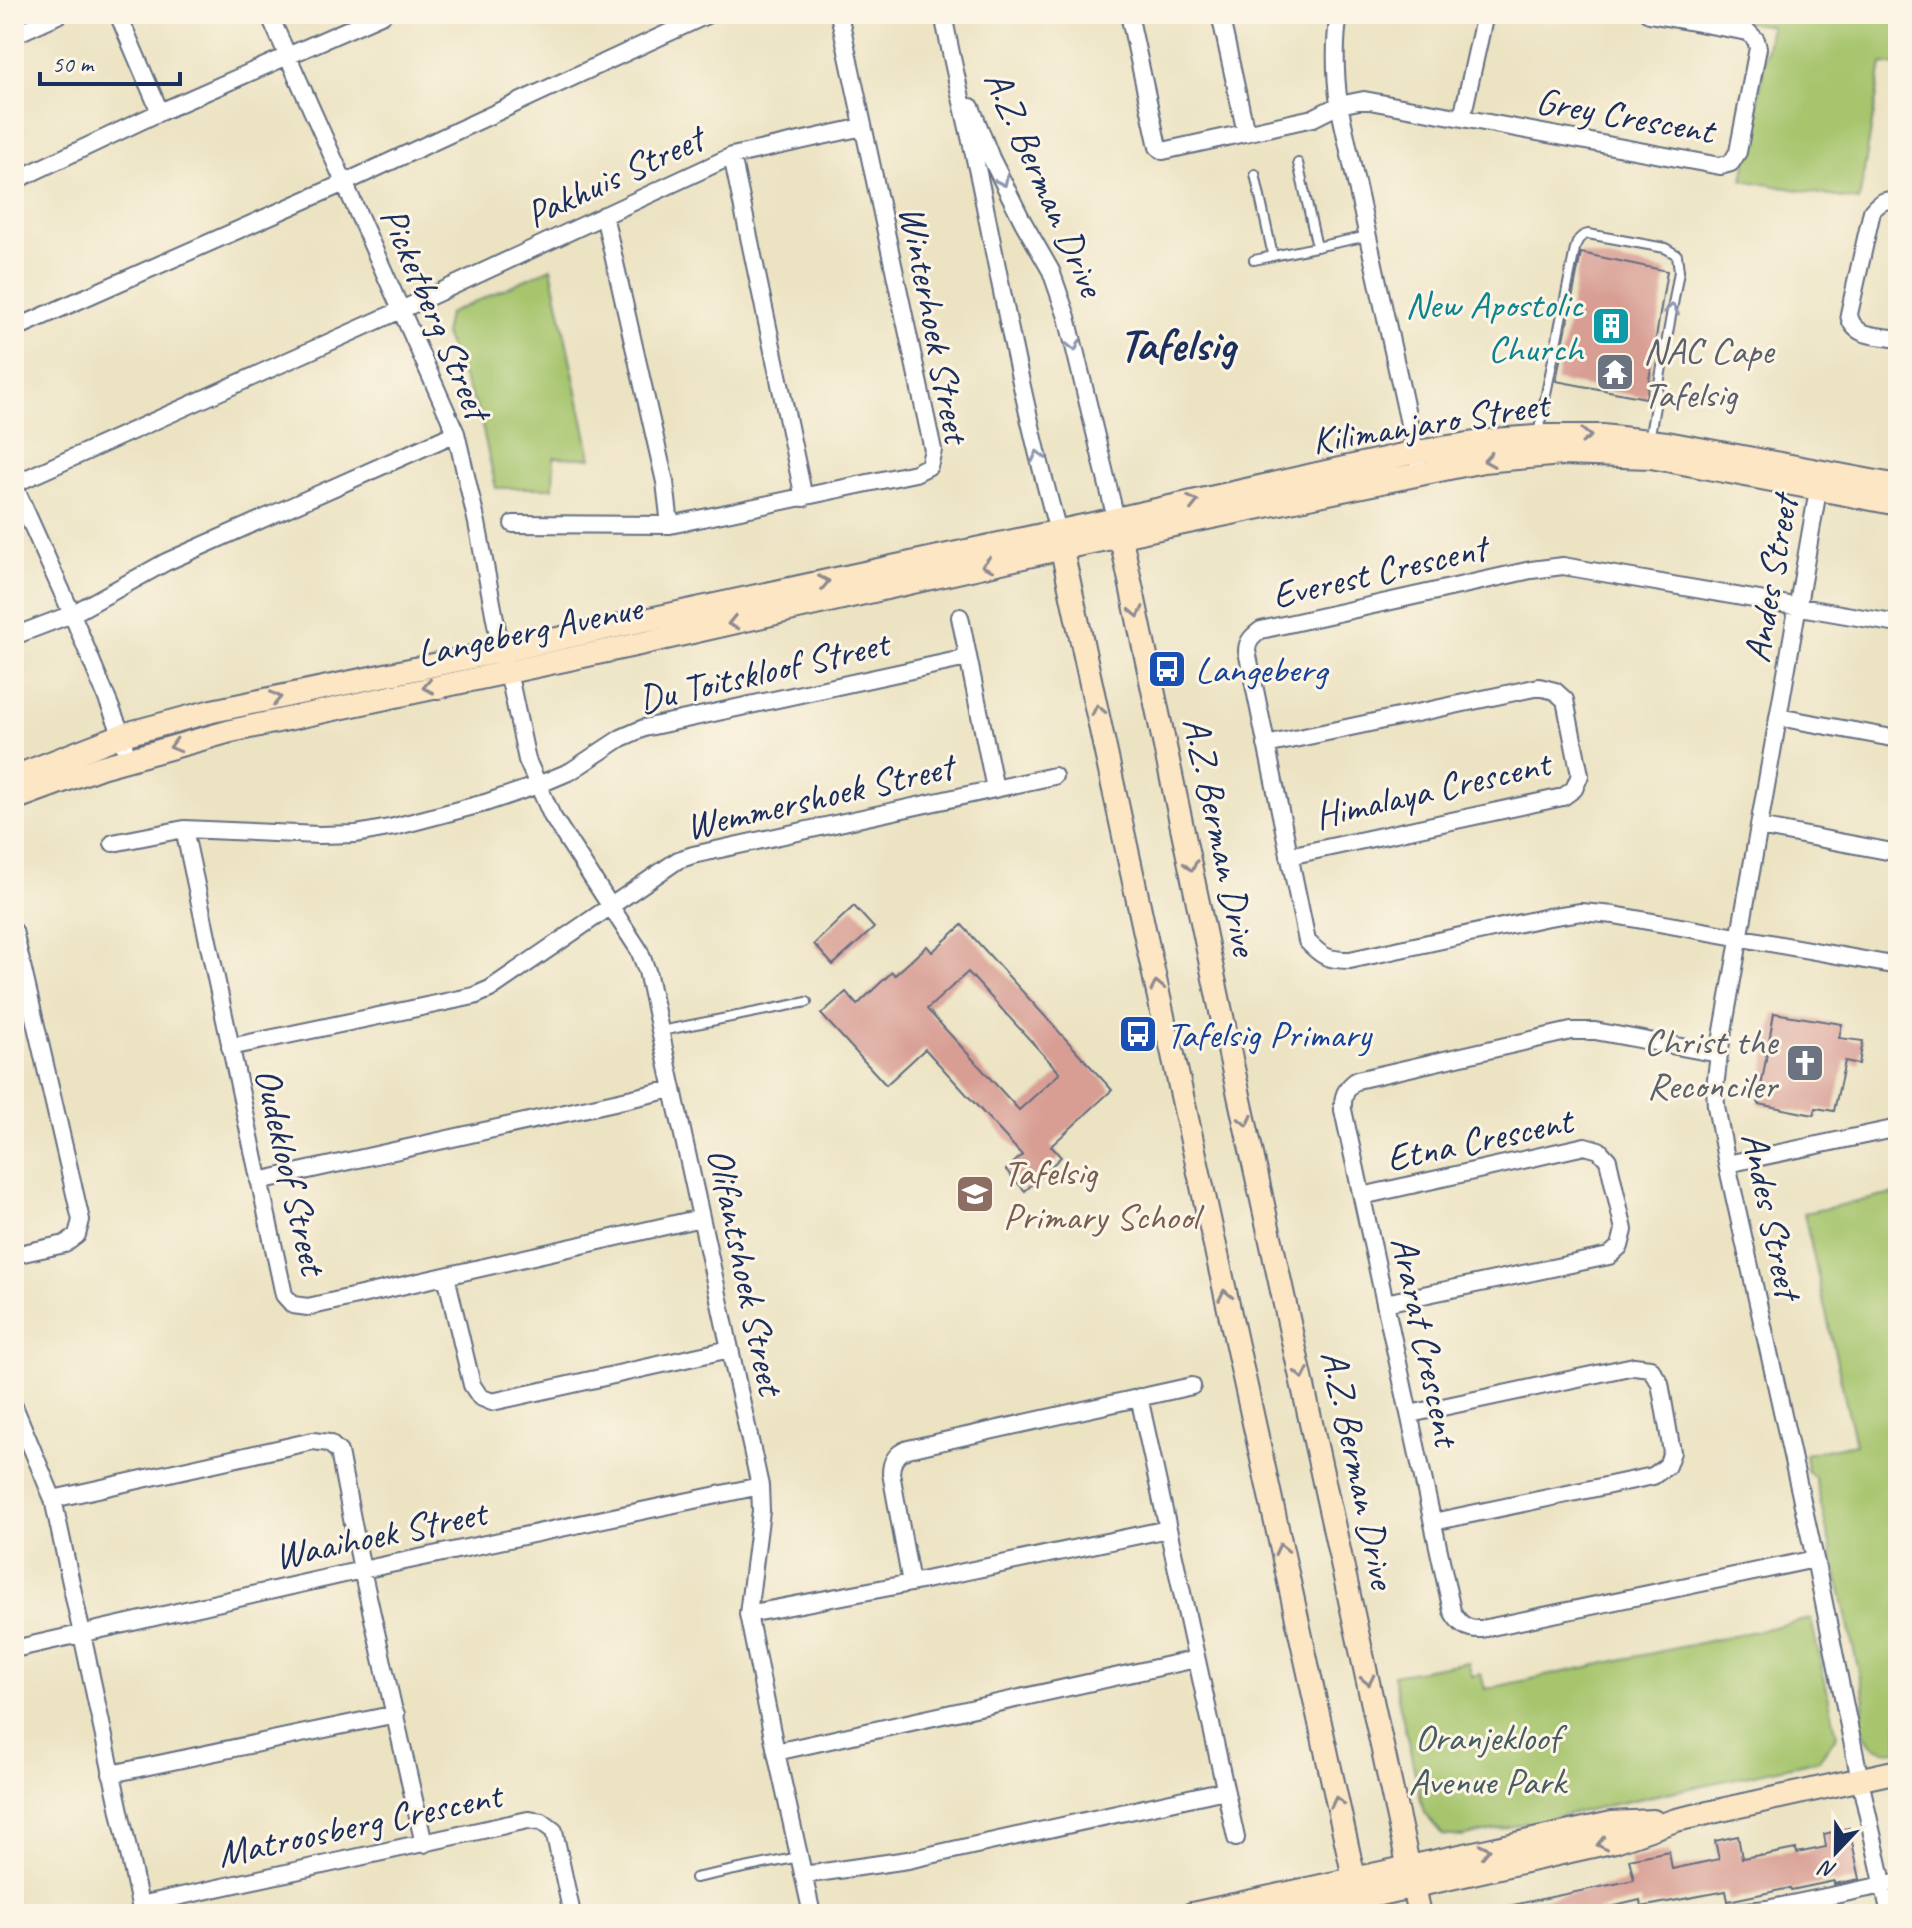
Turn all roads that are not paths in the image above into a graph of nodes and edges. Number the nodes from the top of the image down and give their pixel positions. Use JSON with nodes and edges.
{"nodes":[{"id":1,"x":60,"y":14,"type":"edge"},
{"id":2,"x":118,"y":14,"type":"edge"},
{"id":3,"x":269,"y":14,"type":"edge"},
{"id":4,"x":383,"y":14,"type":"edge"},
{"id":5,"x":709,"y":14,"type":"edge"},
{"id":6,"x":839,"y":14,"type":"edge"},
{"id":7,"x":943,"y":14,"type":"edge"},
{"id":8,"x":1129,"y":14,"type":"edge"},
{"id":9,"x":1220,"y":14,"type":"edge"},
{"id":10,"x":1339,"y":14,"type":"edge"},
{"id":11,"x":1485,"y":14,"type":"edge"},
{"id":12,"x":1649,"y":14,"type":"edge"},
{"id":13,"x":14,"y":35,"type":"edge"},
{"id":14,"x":288,"y":57,"type":"junction"},
{"id":15,"x":951,"y":57,"type":"junction"},
{"id":16,"x":1339,"y":105,"type":"junction"},
{"id":17,"x":160,"y":112,"type":"junction"},
{"id":18,"x":1462,"y":118,"type":"junction"},
{"id":19,"x":863,"y":127,"type":"junction"},
{"id":20,"x":1246,"y":133,"type":"junction"},
{"id":21,"x":732,"y":156,"type":"junction"},
{"id":22,"x":1298,"y":163,"type":"dead end"},
{"id":23,"x":1255,"y":174,"type":"dead end"},
{"id":24,"x":14,"y":181,"type":"edge"},
{"id":25,"x":344,"y":183,"type":"junction"},
{"id":26,"x":1898,"y":201,"type":"edge"},
{"id":27,"x":604,"y":215,"type":"junction"},
{"id":28,"x":1368,"y":236,"type":"junction"},
{"id":29,"x":1317,"y":247,"type":"junction"},
{"id":30,"x":1273,"y":256,"type":"junction"},
{"id":31,"x":1254,"y":260,"type":"dead end"},
{"id":32,"x":401,"y":310,"type":"junction"},
{"id":33,"x":14,"y":329,"type":"edge"},
{"id":34,"x":1898,"y":339,"type":"edge"},
{"id":35,"x":456,"y":433,"type":"junction"},
{"id":36,"x":1538,"y":437,"type":"junction"},
{"id":37,"x":1649,"y":441,"type":"junction"},
{"id":38,"x":1418,"y":463,"type":"junction"},
{"id":39,"x":1820,"y":481,"type":"junction"},
{"id":40,"x":14,"y":485,"type":"edge"},
{"id":41,"x":1898,"y":486,"type":"edge"},
{"id":42,"x":804,"y":498,"type":"junction"},
{"id":43,"x":1898,"y":504,"type":"edge"},
{"id":44,"x":513,"y":524,"type":"dead end"},
{"id":45,"x":670,"y":525,"type":"junction"},
{"id":46,"x":1118,"y":527,"type":"junction"},
{"id":47,"x":1060,"y":539,"type":"junction"},
{"id":48,"x":1797,"y":607,"type":"junction"},
{"id":49,"x":72,"y":614,"type":"junction"},
{"id":50,"x":960,"y":617,"type":"dead end"},
{"id":51,"x":1898,"y":624,"type":"edge"},
{"id":52,"x":14,"y":636,"type":"edge"},
{"id":53,"x":967,"y":658,"type":"junction"},
{"id":54,"x":503,"y":662,"type":"junction"},
{"id":55,"x":1778,"y":717,"type":"junction"},
{"id":56,"x":122,"y":735,"type":"junction"},
{"id":57,"x":1898,"y":739,"type":"edge"},
{"id":58,"x":1266,"y":745,"type":"junction"},
{"id":59,"x":127,"y":760,"type":"junction"},
{"id":60,"x":1054,"y":776,"type":"dead end"},
{"id":61,"x":14,"y":777,"type":"edge"},
{"id":62,"x":538,"y":785,"type":"junction"},
{"id":63,"x":995,"y":789,"type":"junction"},
{"id":64,"x":14,"y":799,"type":"edge"},
{"id":65,"x":1759,"y":827,"type":"junction"},
{"id":66,"x":184,"y":829,"type":"junction"},
{"id":67,"x":113,"y":843,"type":"dead end"},
{"id":68,"x":1898,"y":853,"type":"edge"},
{"id":69,"x":1289,"y":856,"type":"junction"},
{"id":70,"x":610,"y":907,"type":"junction"},
{"id":71,"x":14,"y":931,"type":"edge"},
{"id":72,"x":1740,"y":937,"type":"junction"},
{"id":73,"x":1898,"y":966,"type":"edge"},
{"id":74,"x":807,"y":1002,"type":"dead end"},
{"id":75,"x":660,"y":1031,"type":"junction"},
{"id":76,"x":230,"y":1047,"type":"junction"},
{"id":77,"x":1719,"y":1054,"type":"junction"},
{"id":78,"x":673,"y":1089,"type":"junction"},
{"id":79,"x":1898,"y":1128,"type":"edge"},
{"id":80,"x":1727,"y":1164,"type":"junction"},
{"id":81,"x":259,"y":1181,"type":"junction"},
{"id":82,"x":1362,"y":1196,"type":"junction"},
{"id":83,"x":701,"y":1218,"type":"junction"},
{"id":84,"x":14,"y":1255,"type":"edge"},
{"id":85,"x":446,"y":1276,"type":"junction"},
{"id":86,"x":1385,"y":1303,"type":"junction"},
{"id":87,"x":730,"y":1349,"type":"junction"},
{"id":88,"x":1192,"y":1386,"type":"dead end"},
{"id":89,"x":1139,"y":1397,"type":"junction"},
{"id":90,"x":14,"y":1406,"type":"edge"},
{"id":91,"x":1410,"y":1414,"type":"junction"},
{"id":92,"x":760,"y":1486,"type":"junction"},
{"id":93,"x":53,"y":1499,"type":"junction"},
{"id":94,"x":1433,"y":1522,"type":"junction"},
{"id":95,"x":1168,"y":1529,"type":"junction"},
{"id":96,"x":1815,"y":1559,"type":"junction"},
{"id":97,"x":362,"y":1570,"type":"junction"},
{"id":98,"x":911,"y":1583,"type":"junction"},
{"id":99,"x":748,"y":1614,"type":"junction"},
{"id":100,"x":81,"y":1633,"type":"junction"},
{"id":101,"x":14,"y":1649,"type":"edge"},
{"id":102,"x":1196,"y":1659,"type":"junction"},
{"id":103,"x":396,"y":1714,"type":"junction"},
{"id":104,"x":776,"y":1752,"type":"junction"},
{"id":105,"x":1898,"y":1771,"type":"edge"},
{"id":106,"x":111,"y":1774,"type":"junction"},
{"id":107,"x":1860,"y":1780,"type":"junction"},
{"id":108,"x":1225,"y":1790,"type":"junction"},
{"id":109,"x":1236,"y":1838,"type":"dead end"},
{"id":110,"x":424,"y":1844,"type":"junction"},
{"id":111,"x":800,"y":1857,"type":"junction"},
{"id":112,"x":803,"y":1875,"type":"junction"},
{"id":113,"x":1411,"y":1877,"type":"junction"},
{"id":114,"x":695,"y":1878,"type":"dead end"},
{"id":115,"x":1891,"y":1884,"type":"edge"},
{"id":116,"x":1358,"y":1897,"type":"edge"},
{"id":117,"x":141,"y":1909,"type":"edge"},
{"id":118,"x":1768,"y":1911,"type":"edge"},
{"id":119,"x":572,"y":1914,"type":"edge"},
{"id":120,"x":812,"y":1914,"type":"edge"},
{"id":121,"x":1192,"y":1914,"type":"edge"},
{"id":122,"x":1291,"y":1914,"type":"edge"},
{"id":123,"x":1419,"y":1914,"type":"edge"},
{"id":124,"x":1716,"y":1914,"type":"edge"},
{"id":125,"x":1890,"y":1914,"type":"edge"}],
"edges":[{"from":1,"to":13,"type":"street"},
{"from":2,"to":17,"type":"street"},
{"from":3,"to":14,"type":"street","name":"Picketberg Street"},
{"from":4,"to":14,"type":"street"},
{"from":5,"to":25,"type":"street"},
{"from":6,"to":19,"type":"street","name":"Winterhoek Street"},
{"from":7,"to":15,"type":"street"},
{"from":8,"to":20,"type":"street","name":"Grey Crescent"},
{"from":9,"to":20,"type":"street"},
{"from":10,"to":16,"type":"street"},
{"from":11,"to":18,"type":"street"},
{"from":12,"to":18,"type":"street","name":"Grey Crescent"},
{"from":14,"to":17,"type":"street"},
{"from":14,"to":25,"type":"street","name":"Picketberg Street"},
{"from":15,"to":46,"type":"street","name":"A.Z. Berman Drive","one_way":true},
{"from":47,"to":15,"type":"street","name":"A.Z. Berman Drive","one_way":true},
{"from":16,"to":18,"type":"street","name":"Grey Crescent"},
{"from":16,"to":20,"type":"street","name":"Grey Crescent"},
{"from":16,"to":28,"type":"street"},
{"from":17,"to":24,"type":"street"},
{"from":19,"to":21,"type":"street","name":"Pakhuis Street"},
{"from":19,"to":42,"type":"street","name":"Winterhoek Street"},
{"from":21,"to":27,"type":"street","name":"Pakhuis Street"},
{"from":21,"to":42,"type":"street"},
{"from":22,"to":29,"type":"lane"},
{"from":23,"to":30,"type":"lane"},
{"from":25,"to":32,"type":"street","name":"Picketberg Street"},
{"from":25,"to":33,"type":"street"},
{"from":26,"to":34,"type":"street"},
{"from":27,"to":32,"type":"street","name":"Pakhuis Street"},
{"from":27,"to":45,"type":"street"},
{"from":28,"to":29,"type":"lane"},
{"from":28,"to":38,"type":"street"},
{"from":29,"to":30,"type":"lane"},
{"from":30,"to":31,"type":"lane"},
{"from":32,"to":35,"type":"street","name":"Picketberg Street"},
{"from":32,"to":40,"type":"street","name":"Pakhuis Street"},
{"from":35,"to":49,"type":"street"},
{"from":35,"to":54,"type":"street","name":"Picketberg Street"},
{"from":36,"to":37,"type":"street","name":"Kilimanjaro Street","one_way":true},
{"from":37,"to":36,"type":"lane","one_way":true},
{"from":36,"to":38,"type":"street","name":"Kilimanjaro Street"},
{"from":37,"to":39,"type":"street","name":"Kilimanjaro Street"},
{"from":39,"to":38,"type":"street","name":"Kilimanjaro Street","one_way":true},
{"from":38,"to":46,"type":"street","name":"Kilimanjaro Street"},
{"from":39,"to":41,"type":"street","name":"Kilimanjaro Street"},
{"from":39,"to":43,"type":"street","name":"Kilimanjaro Street"},
{"from":39,"to":48,"type":"street","name":"Andes Street"},
{"from":40,"to":49,"type":"street"},
{"from":42,"to":45,"type":"street","name":"Winterhoek Street"},
{"from":44,"to":45,"type":"street","name":"Winterhoek Street"},
{"from":46,"to":47,"type":"street","name":"Kilimanjaro Street"},
{"from":46,"to":113,"type":"street","name":"A.Z. Berman Drive","one_way":true},
{"from":47,"to":54,"type":"street","name":"Langeberg Avenue"},
{"from":116,"to":47,"type":"street","name":"A.Z. Berman Drive","one_way":true},
{"from":48,"to":51,"type":"street","name":"Everest Crescent"},
{"from":48,"to":55,"type":"street","name":"Andes Street"},
{"from":48,"to":58,"type":"street","name":"Everest Crescent"},
{"from":49,"to":52,"type":"street"},
{"from":49,"to":56,"type":"street"},
{"from":50,"to":53,"type":"street"},
{"from":53,"to":62,"type":"street","name":"Du Toitskloof Street"},
{"from":53,"to":63,"type":"street"},
{"from":56,"to":54,"type":"street","name":"Langeberg Avenue","one_way":true},
{"from":54,"to":59,"type":"street","name":"Langeberg Avenue","one_way":true},
{"from":54,"to":62,"type":"street","name":"Olifantshoek Street"},
{"from":55,"to":57,"type":"street"},
{"from":55,"to":65,"type":"street","name":"Andes Street"},
{"from":56,"to":59,"type":"street"},
{"from":56,"to":61,"type":"street","name":"Langeberg Avenue"},
{"from":58,"to":69,"type":"street","name":"Everest Crescent"},
{"from":58,"to":69,"type":"street","name":"Himalaya Crescent"},
{"from":59,"to":64,"type":"street","name":"Langeberg Avenue"},
{"from":60,"to":63,"type":"street","name":"Wemmershoek Street"},
{"from":62,"to":66,"type":"street","name":"Du Toitskloof Street"},
{"from":62,"to":70,"type":"street","name":"Olifantshoek Street"},
{"from":63,"to":70,"type":"street","name":"Wemmershoek Street"},
{"from":65,"to":68,"type":"street"},
{"from":65,"to":72,"type":"street","name":"Andes Street"},
{"from":66,"to":67,"type":"street","name":"Du Toitskloof Street"},
{"from":66,"to":76,"type":"street","name":"Oudekloof Street"},
{"from":69,"to":72,"type":"street","name":"Everest Crescent"},
{"from":70,"to":75,"type":"street","name":"Olifantshoek Street"},
{"from":70,"to":76,"type":"street","name":"Wemmershoek Street"},
{"from":71,"to":84,"type":"street"},
{"from":72,"to":73,"type":"street","name":"Everest Crescent"},
{"from":72,"to":77,"type":"street","name":"Andes Street"},
{"from":74,"to":75,"type":"lane"},
{"from":75,"to":78,"type":"street","name":"Olifantshoek Street"},
{"from":76,"to":81,"type":"street","name":"Oudekloof Street"},
{"from":77,"to":80,"type":"street","name":"Andes Street"},
{"from":77,"to":82,"type":"street","name":"Ararat Crescent"},
{"from":78,"to":81,"type":"street"},
{"from":78,"to":83,"type":"street","name":"Olifantshoek Street"},
{"from":79,"to":80,"type":"street"},
{"from":80,"to":96,"type":"street","name":"Andes Street"},
{"from":81,"to":85,"type":"street","name":"Oudekloof Street"},
{"from":82,"to":86,"type":"street","name":"Ararat Crescent"},
{"from":82,"to":86,"type":"street","name":"Etna Crescent"},
{"from":83,"to":85,"type":"street","name":"Oudekloof Street"},
{"from":83,"to":87,"type":"street","name":"Olifantshoek Street"},
{"from":85,"to":87,"type":"street"},
{"from":86,"to":91,"type":"street","name":"Ararat Crescent"},
{"from":87,"to":92,"type":"street","name":"Olifantshoek Street"},
{"from":88,"to":89,"type":"street"},
{"from":89,"to":95,"type":"street"},
{"from":89,"to":98,"type":"street"},
{"from":90,"to":93,"type":"street"},
{"from":91,"to":94,"type":"street","name":"Ararat Crescent"},
{"from":91,"to":94,"type":"street"},
{"from":92,"to":97,"type":"street","name":"Waaihoek Street"},
{"from":92,"to":99,"type":"street","name":"Olifantshoek Street"},
{"from":93,"to":97,"type":"street"},
{"from":93,"to":100,"type":"street"},
{"from":94,"to":96,"type":"street","name":"Ararat Crescent"},
{"from":95,"to":98,"type":"street"},
{"from":95,"to":102,"type":"street"},
{"from":96,"to":107,"type":"street","name":"Andes Street"},
{"from":97,"to":100,"type":"street","name":"Waaihoek Street"},
{"from":97,"to":103,"type":"street"},
{"from":98,"to":99,"type":"street"},
{"from":99,"to":104,"type":"street","name":"Olifantshoek Street"},
{"from":100,"to":101,"type":"street","name":"Waaihoek Street"},
{"from":100,"to":106,"type":"street"},
{"from":102,"to":104,"type":"street"},
{"from":102,"to":108,"type":"street"},
{"from":103,"to":106,"type":"street"},
{"from":103,"to":110,"type":"street"},
{"from":104,"to":111,"type":"street","name":"Olifantshoek Street"},
{"from":105,"to":107,"type":"street"},
{"from":106,"to":117,"type":"street"},
{"from":107,"to":113,"type":"street"},
{"from":107,"to":115,"type":"street","name":"Andes Street"},
{"from":108,"to":109,"type":"street"},
{"from":108,"to":112,"type":"street"},
{"from":110,"to":117,"type":"street","name":"Matroosberg Crescent"},
{"from":110,"to":119,"type":"street","name":"Matroosberg Crescent"},
{"from":111,"to":112,"type":"street","name":"Olifantshoek Street"},
{"from":111,"to":114,"type":"lane"},
{"from":112,"to":120,"type":"street","name":"Olifantshoek Street"},
{"from":113,"to":116,"type":"street"},
{"from":113,"to":123,"type":"street","name":"A.Z. Berman Drive"},
{"from":115,"to":118,"type":"street"},
{"from":115,"to":125,"type":"street","name":"Andes Street"},
{"from":116,"to":121,"type":"street"},
{"from":116,"to":122,"type":"street"},
{"from":118,"to":124,"type":"street"}]}
